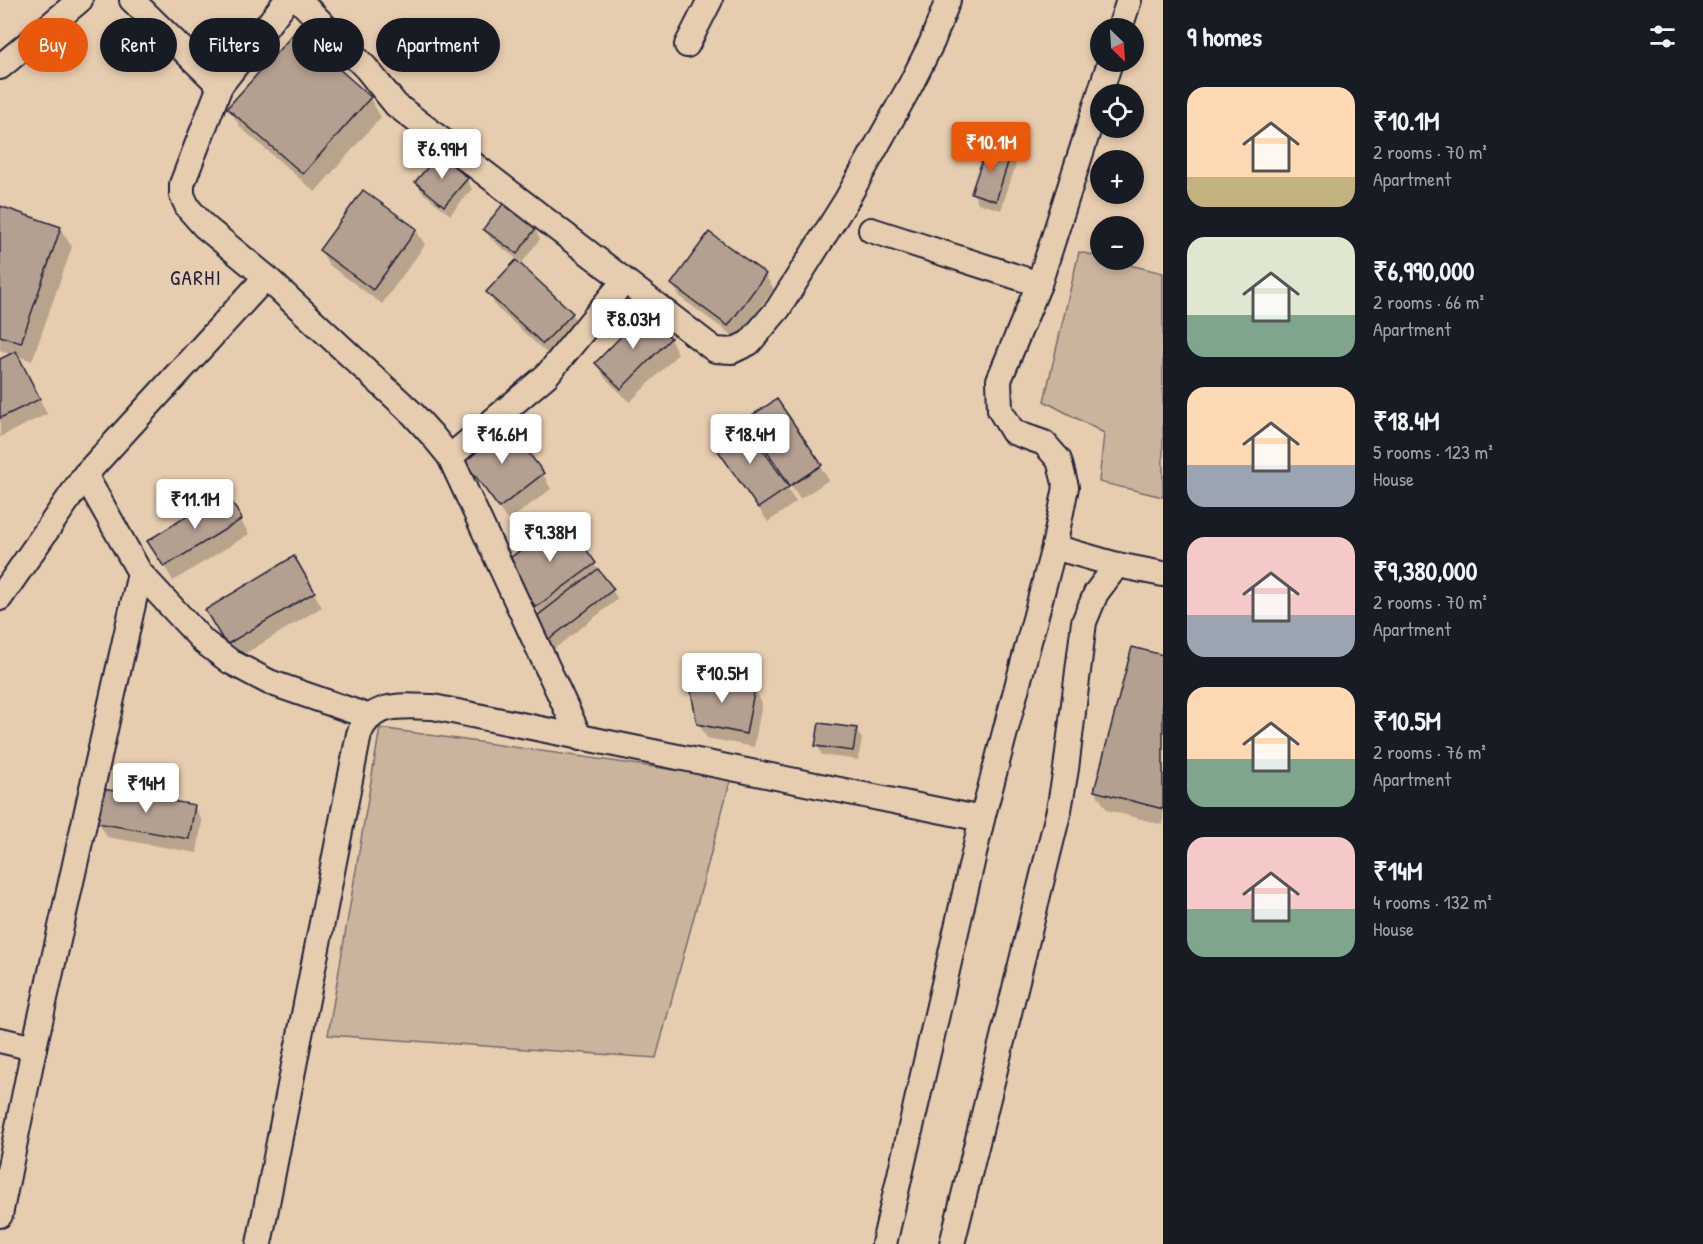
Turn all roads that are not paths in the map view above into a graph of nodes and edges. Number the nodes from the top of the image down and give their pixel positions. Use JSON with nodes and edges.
{"nodes":[{"id":1,"x":80,"y":0,"type":"edge"},
{"id":2,"x":132,"y":0,"type":"edge"},
{"id":3,"x":287,"y":0,"type":"edge"},
{"id":4,"x":299,"y":0,"type":"edge"},
{"id":5,"x":710,"y":0,"type":"edge"},
{"id":6,"x":948,"y":0,"type":"edge"},
{"id":7,"x":1129,"y":0,"type":"edge"},
{"id":8,"x":1123,"y":18,"type":"edge"},
{"id":9,"x":687,"y":45,"type":"dead end"},
{"id":10,"x":0,"y":67,"type":"edge"},
{"id":11,"x":1107,"y":72,"type":"edge"},
{"id":12,"x":220,"y":86,"type":"junction"},
{"id":13,"x":871,"y":230,"type":"dead end"},
{"id":14,"x":266,"y":277,"type":"junction"},
{"id":15,"x":624,"y":281,"type":"junction"},
{"id":16,"x":1040,"y":284,"type":"junction"},
{"id":17,"x":450,"y":457,"type":"junction"},
{"id":18,"x":85,"y":475,"type":"junction"},
{"id":19,"x":1054,"y":547,"type":"junction"},
{"id":20,"x":1117,"y":565,"type":"junction"},
{"id":21,"x":140,"y":573,"type":"junction"},
{"id":22,"x":1163,"y":574,"type":"edge"},
{"id":23,"x":0,"y":598,"type":"edge"},
{"id":24,"x":370,"y":717,"type":"junction"},
{"id":25,"x":580,"y":738,"type":"junction"},
{"id":26,"x":982,"y":819,"type":"junction"},
{"id":27,"x":0,"y":1040,"type":"edge"},
{"id":28,"x":34,"y":1048,"type":"junction"},
{"id":29,"x":0,"y":1215,"type":"edge"},
{"id":30,"x":259,"y":1244,"type":"edge"},
{"id":31,"x":884,"y":1244,"type":"edge"},
{"id":32,"x":952,"y":1244,"type":"edge"}],
"edges":[{"from":1,"to":10,"type":"street"},
{"from":2,"to":12,"type":"street"},
{"from":3,"to":12,"type":"street"},
{"from":4,"to":15,"type":"street"},
{"from":5,"to":9,"type":"street"},
{"from":6,"to":15,"type":"street"},
{"from":7,"to":8,"type":"street"},
{"from":11,"to":16,"type":"street"},
{"from":12,"to":14,"type":"street"},
{"from":13,"to":16,"type":"street"},
{"from":14,"to":17,"type":"street"},
{"from":14,"to":18,"type":"street"},
{"from":15,"to":17,"type":"street"},
{"from":16,"to":19,"type":"street"},
{"from":17,"to":25,"type":"street"},
{"from":18,"to":21,"type":"street"},
{"from":18,"to":23,"type":"street"},
{"from":19,"to":20,"type":"street"},
{"from":19,"to":26,"type":"street"},
{"from":20,"to":22,"type":"street"},
{"from":20,"to":32,"type":"street"},
{"from":21,"to":24,"type":"street"},
{"from":21,"to":28,"type":"street"},
{"from":24,"to":25,"type":"street"},
{"from":24,"to":30,"type":"street"},
{"from":25,"to":26,"type":"street"},
{"from":26,"to":31,"type":"street"},
{"from":27,"to":28,"type":"street"},
{"from":28,"to":29,"type":"street"}]}
